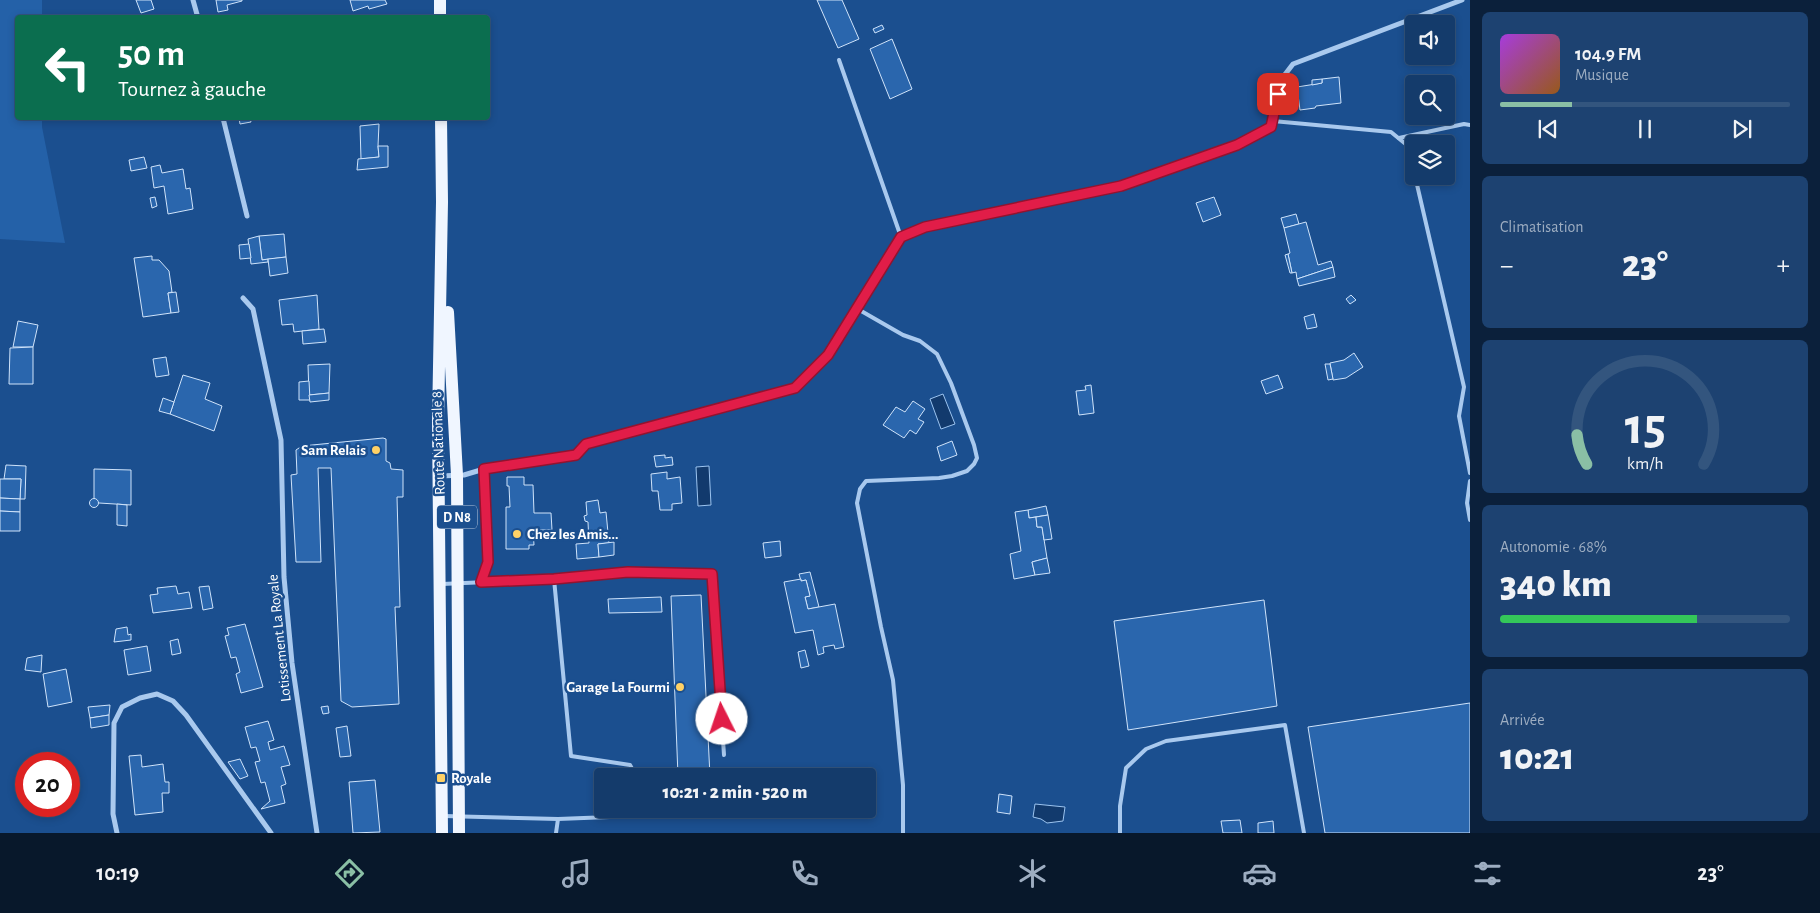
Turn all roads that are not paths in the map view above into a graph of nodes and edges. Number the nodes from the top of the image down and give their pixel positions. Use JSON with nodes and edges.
{"nodes":[{"id":1,"x":193,"y":0,"type":"edge"},
{"id":2,"x":440,"y":0,"type":"edge"},
{"id":3,"x":1462,"y":0,"type":"edge"},
{"id":4,"x":197,"y":15,"type":"edge"},
{"id":5,"x":440,"y":15,"type":"edge"},
{"id":6,"x":839,"y":60,"type":"dead end"},
{"id":7,"x":223,"y":120,"type":"edge"},
{"id":8,"x":441,"y":120,"type":"edge"},
{"id":9,"x":1272,"y":121,"type":"junction"},
{"id":10,"x":1470,"y":125,"type":"edge"},
{"id":11,"x":1399,"y":138,"type":"junction"},
{"id":12,"x":1405,"y":143,"type":"edge"},
{"id":13,"x":1417,"y":185,"type":"edge"},
{"id":14,"x":442,"y":202,"type":"junction"},
{"id":15,"x":247,"y":216,"type":"dead end"},
{"id":16,"x":901,"y":237,"type":"junction"},
{"id":17,"x":243,"y":298,"type":"dead end"},
{"id":18,"x":856,"y":308,"type":"junction"},
{"id":19,"x":484,"y":469,"type":"junction"},
{"id":20,"x":1470,"y":473,"type":"edge"},
{"id":21,"x":457,"y":475,"type":"junction"},
{"id":22,"x":439,"y":476,"type":"junction"},
{"id":23,"x":1470,"y":481,"type":"edge"},
{"id":24,"x":1470,"y":520,"type":"edge"},
{"id":25,"x":554,"y":579,"type":"junction"},
{"id":26,"x":481,"y":582,"type":"junction"},
{"id":27,"x":458,"y":583,"type":"junction"},
{"id":28,"x":440,"y":584,"type":"junction"},
{"id":29,"x":724,"y":755,"type":"dead end"},
{"id":30,"x":632,"y":768,"type":"edge"},
{"id":31,"x":442,"y":816,"type":"junction"},
{"id":32,"x":459,"y":816,"type":"junction"},
{"id":33,"x":594,"y":817,"type":"edge"},
{"id":34,"x":558,"y":818,"type":"junction"},
{"id":35,"x":117,"y":833,"type":"edge"},
{"id":36,"x":271,"y":833,"type":"edge"},
{"id":37,"x":317,"y":833,"type":"edge"},
{"id":38,"x":442,"y":833,"type":"edge"},
{"id":39,"x":459,"y":833,"type":"edge"},
{"id":40,"x":556,"y":833,"type":"edge"},
{"id":41,"x":903,"y":833,"type":"edge"},
{"id":42,"x":1120,"y":833,"type":"edge"},
{"id":43,"x":1304,"y":833,"type":"edge"}],
"edges":[{"from":1,"to":4,"type":"street"},
{"from":2,"to":5,"type":"main road"},
{"from":3,"to":9,"type":"street"},
{"from":6,"to":16,"type":"lane"},
{"from":7,"to":15,"type":"street"},
{"from":8,"to":14,"type":"main road","name":"Route Nationale 8","number":"D N8"},
{"from":9,"to":11,"type":"lane"},
{"from":9,"to":16,"type":"street"},
{"from":10,"to":11,"type":"lane"},
{"from":11,"to":12,"type":"lane"},
{"from":13,"to":20,"type":"lane"},
{"from":14,"to":21,"type":"main road","name":"Route Nationale 8","number":"D N8"},
{"from":14,"to":22,"type":"main road","name":"Route Nationale 8","number":"D N8"},
{"from":16,"to":18,"type":"street"},
{"from":17,"to":37,"type":"street","name":"Lotissement La Royale"},
{"from":18,"to":19,"type":"street"},
{"from":18,"to":41,"type":"lane"},
{"from":19,"to":21,"type":"street"},
{"from":19,"to":26,"type":"lane"},
{"from":21,"to":22,"type":"street"},
{"from":21,"to":27,"type":"main road","name":"Route Nationale 8","number":"D N8"},
{"from":22,"to":28,"type":"main road","name":"Route Nationale 8","number":"D N8"},
{"from":23,"to":24,"type":"lane"},
{"from":25,"to":26,"type":"lane"},
{"from":25,"to":29,"type":"lane"},
{"from":25,"to":30,"type":"lane"},
{"from":26,"to":27,"type":"lane"},
{"from":27,"to":28,"type":"lane"},
{"from":27,"to":32,"type":"main road","name":"Route Nationale 8","number":"D N8"},
{"from":28,"to":31,"type":"main road","name":"Route Nationale 8","number":"D N8"},
{"from":31,"to":32,"type":"lane"},
{"from":31,"to":38,"type":"main road","name":"Route Nationale 8","number":"D N8"},
{"from":32,"to":34,"type":"lane"},
{"from":32,"to":39,"type":"main road","name":"Route Nationale 8","number":"D N8"},
{"from":33,"to":34,"type":"lane"},
{"from":34,"to":40,"type":"lane"},
{"from":35,"to":36,"type":"street"},
{"from":42,"to":43,"type":"lane"}]}
